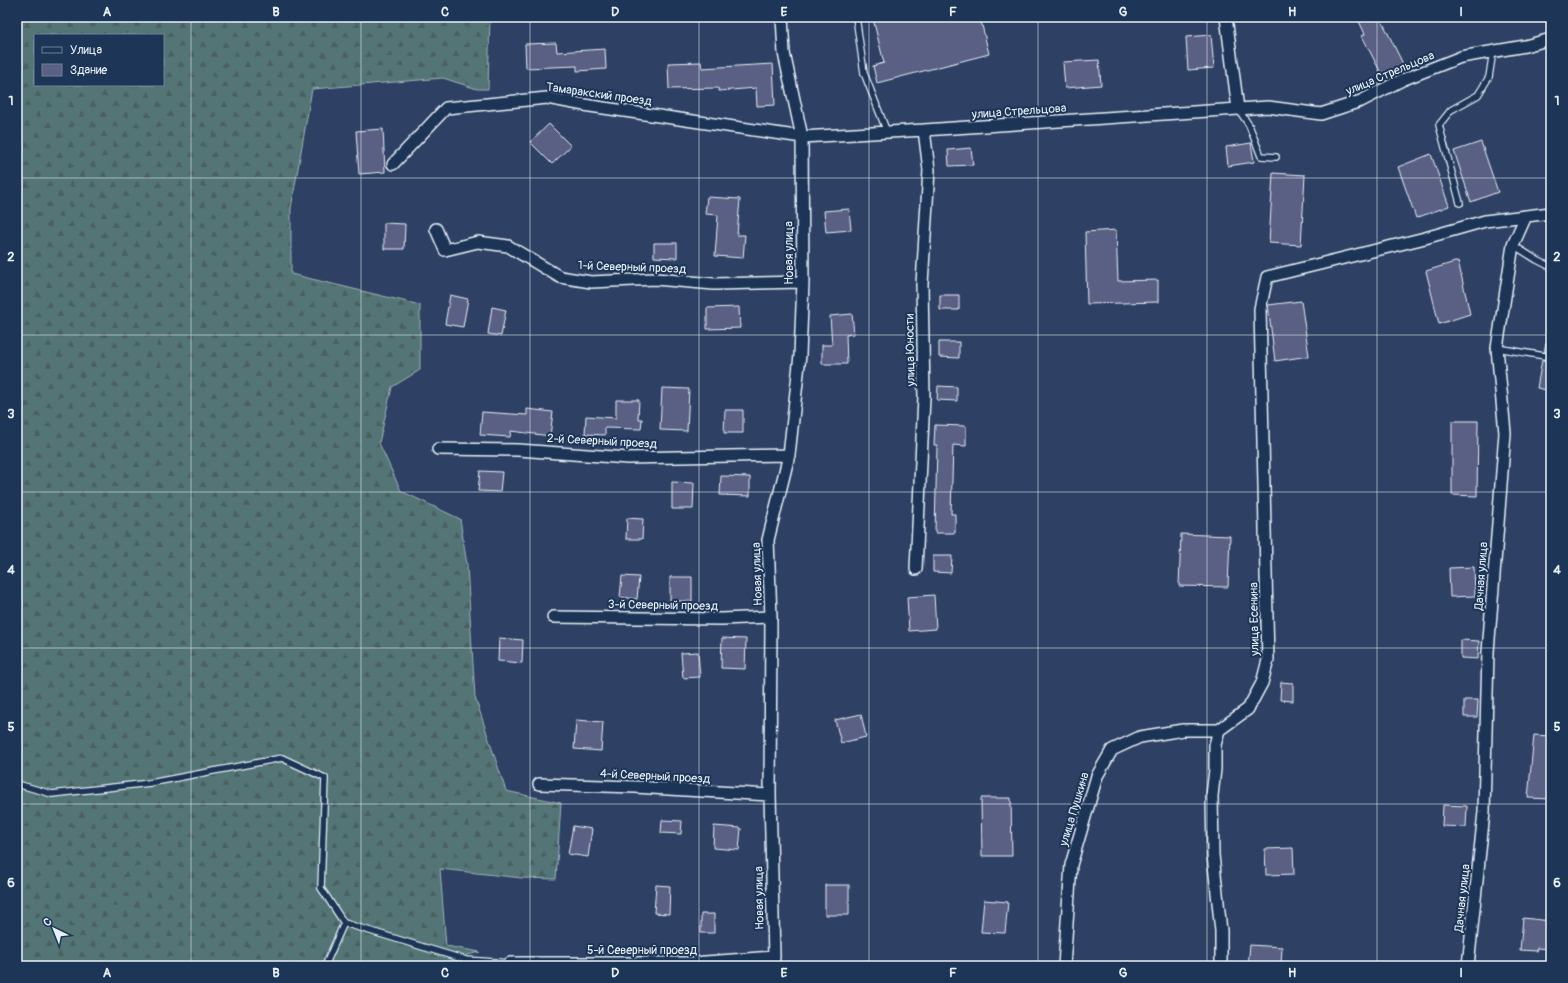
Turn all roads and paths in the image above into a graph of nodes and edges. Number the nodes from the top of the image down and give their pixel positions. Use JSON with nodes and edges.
{"nodes":[{"id":1,"x":782,"y":17,"type":"edge"},
{"id":2,"x":856,"y":17,"type":"edge"},
{"id":3,"x":1226,"y":17,"type":"edge"},
{"id":4,"x":1551,"y":39,"type":"edge"},
{"id":5,"x":1493,"y":51,"type":"junction"},
{"id":6,"x":1238,"y":110,"type":"junction"},
{"id":7,"x":924,"y":130,"type":"junction"},
{"id":8,"x":886,"y":132,"type":"junction"},
{"id":9,"x":802,"y":137,"type":"junction"},
{"id":10,"x":1276,"y":157,"type":"dead end"},
{"id":11,"x":393,"y":164,"type":"dead end"},
{"id":12,"x":1460,"y":203,"type":"dead end"},
{"id":13,"x":1551,"y":212,"type":"edge"},
{"id":14,"x":1526,"y":216,"type":"junction"},
{"id":15,"x":436,"y":229,"type":"dead end"},
{"id":16,"x":1513,"y":245,"type":"junction"},
{"id":17,"x":1551,"y":267,"type":"edge"},
{"id":18,"x":803,"y":282,"type":"junction"},
{"id":19,"x":1497,"y":348,"type":"junction"},
{"id":20,"x":1551,"y":357,"type":"edge"},
{"id":21,"x":438,"y":449,"type":"dead end"},
{"id":22,"x":790,"y":455,"type":"junction"},
{"id":23,"x":916,"y":569,"type":"dead end"},
{"id":24,"x":553,"y":617,"type":"dead end"},
{"id":25,"x":771,"y":617,"type":"junction"},
{"id":26,"x":1219,"y":730,"type":"junction"},
{"id":27,"x":17,"y":784,"type":"edge"},
{"id":28,"x":539,"y":784,"type":"dead end"},
{"id":29,"x":770,"y":795,"type":"junction"},
{"id":30,"x":344,"y":923,"type":"junction"},
{"id":31,"x":773,"y":962,"type":"edge"},
{"id":32,"x":510,"y":963,"type":"joint"},
{"id":33,"x":325,"y":966,"type":"edge"},
{"id":34,"x":1064,"y":966,"type":"edge"},
{"id":35,"x":1221,"y":966,"type":"edge"},
{"id":36,"x":1468,"y":966,"type":"edge"}],
"edges":[{"from":1,"to":9,"type":"street","name":"Новая улица"},
{"from":2,"to":8,"type":"lane"},
{"from":3,"to":6,"type":"street"},
{"from":4,"to":5,"type":"street","name":"улица Стрельцова"},
{"from":5,"to":6,"type":"street","name":"улица Стрельцова"},
{"from":5,"to":12,"type":"lane"},
{"from":6,"to":7,"type":"street","name":"улица Стрельцова"},
{"from":6,"to":10,"type":"lane"},
{"from":7,"to":8,"type":"street","name":"улица Стрельцова"},
{"from":7,"to":23,"type":"street","name":"улица Юности"},
{"from":8,"to":9,"type":"street","name":"улица Стрельцова"},
{"from":9,"to":11,"type":"street","name":"Тамаракский проезд"},
{"from":9,"to":18,"type":"street","name":"Новая улица"},
{"from":13,"to":14,"type":"street"},
{"from":14,"to":16,"type":"street","name":"Дачная улица"},
{"from":14,"to":26,"type":"street","name":"улица Есенина"},
{"from":15,"to":18,"type":"street","name":"1-й Северный проезд"},
{"from":16,"to":17,"type":"lane"},
{"from":16,"to":19,"type":"street","name":"Дачная улица"},
{"from":18,"to":22,"type":"street","name":"Новая улица"},
{"from":19,"to":20,"type":"lane"},
{"from":19,"to":36,"type":"street","name":"Дачная улица"},
{"from":21,"to":22,"type":"street","name":"2-й Северный проезд"},
{"from":22,"to":25,"type":"street","name":"Новая улица"},
{"from":24,"to":25,"type":"street","name":"3-й Северный проезд"},
{"from":25,"to":29,"type":"street","name":"Новая улица"},
{"from":26,"to":34,"type":"street","name":"улица Пушкина"},
{"from":26,"to":35,"type":"street"},
{"from":27,"to":30,"type":"lane"},
{"from":28,"to":29,"type":"street","name":"4-й Северный проезд"},
{"from":29,"to":31,"type":"street","name":"Новая улица"},
{"from":30,"to":32,"type":"lane"},
{"from":30,"to":33,"type":"lane"},
{"from":31,"to":32,"type":"street","name":"5-й Северный проезд"}]}
